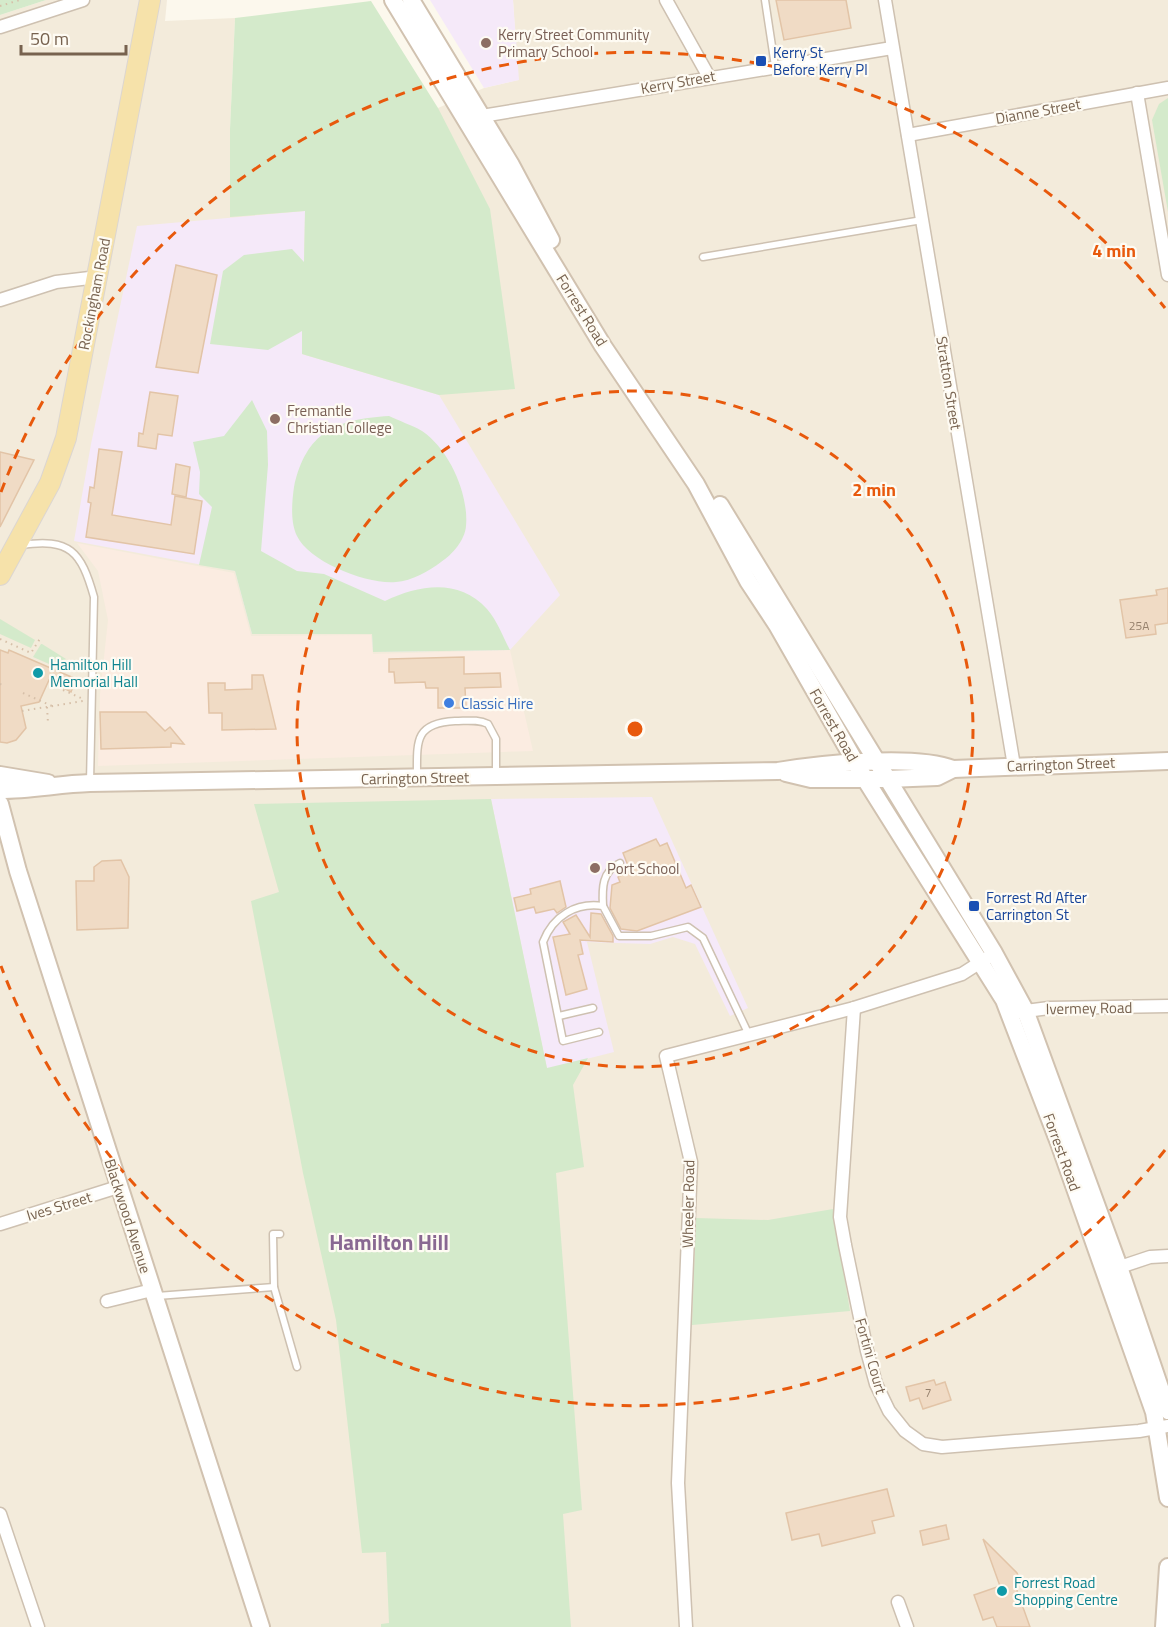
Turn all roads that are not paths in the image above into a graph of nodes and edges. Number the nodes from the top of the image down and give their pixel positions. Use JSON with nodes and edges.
{"nodes":[{"id":1,"x":83,"y":0,"type":"edge"},
{"id":2,"x":150,"y":0,"type":"edge"},
{"id":3,"x":393,"y":0,"type":"edge"},
{"id":4,"x":411,"y":0,"type":"edge"},
{"id":5,"x":666,"y":0,"type":"edge"},
{"id":6,"x":765,"y":0,"type":"edge"},
{"id":7,"x":885,"y":0,"type":"edge"},
{"id":8,"x":0,"y":27,"type":"edge"},
{"id":9,"x":892,"y":48,"type":"junction"},
{"id":10,"x":775,"y":66,"type":"junction"},
{"id":11,"x":710,"y":77,"type":"junction"},
{"id":12,"x":1168,"y":88,"type":"edge"},
{"id":13,"x":1137,"y":93,"type":"junction"},
{"id":14,"x":483,"y":116,"type":"junction"},
{"id":15,"x":464,"y":119,"type":"junction"},
{"id":16,"x":908,"y":135,"type":"junction"},
{"id":17,"x":922,"y":220,"type":"junction"},
{"id":18,"x":703,"y":257,"type":"dead end"},
{"id":19,"x":1168,"y":275,"type":"edge"},
{"id":20,"x":98,"y":277,"type":"junction"},
{"id":21,"x":0,"y":300,"type":"edge"},
{"id":22,"x":17,"y":546,"type":"junction"},
{"id":23,"x":0,"y":575,"type":"edge"},
{"id":24,"x":1168,"y":761,"type":"edge"},
{"id":25,"x":856,"y":763,"type":"junction"},
{"id":26,"x":878,"y":763,"type":"junction"},
{"id":27,"x":1014,"y":766,"type":"junction"},
{"id":28,"x":953,"y":769,"type":"junction"},
{"id":29,"x":778,"y":771,"type":"junction"},
{"id":30,"x":0,"y":775,"type":"edge"},
{"id":31,"x":496,"y":776,"type":"junction"},
{"id":32,"x":417,"y":777,"type":"junction"},
{"id":33,"x":865,"y":779,"type":"junction"},
{"id":34,"x":888,"y":779,"type":"junction"},
{"id":35,"x":90,"y":783,"type":"junction"},
{"id":36,"x":52,"y":784,"type":"junction"},
{"id":37,"x":0,"y":790,"type":"edge"},
{"id":38,"x":0,"y":804,"type":"edge"},
{"id":39,"x":620,"y":863,"type":"dead end"},
{"id":40,"x":603,"y":906,"type":"junction"},
{"id":41,"x":987,"y":958,"type":"junction"},
{"id":42,"x":1168,"y":1006,"type":"edge"},
{"id":43,"x":593,"y":1008,"type":"dead end"},
{"id":44,"x":854,"y":1008,"type":"junction"},
{"id":45,"x":1018,"y":1012,"type":"junction"},
{"id":46,"x":559,"y":1016,"type":"junction"},
{"id":47,"x":599,"y":1032,"type":"dead end"},
{"id":48,"x":749,"y":1035,"type":"junction"},
{"id":49,"x":118,"y":1187,"type":"junction"},
{"id":50,"x":0,"y":1224,"type":"edge"},
{"id":51,"x":280,"y":1234,"type":"dead end"},
{"id":52,"x":1168,"y":1256,"type":"edge"},
{"id":53,"x":1112,"y":1270,"type":"junction"},
{"id":54,"x":274,"y":1287,"type":"junction"},
{"id":55,"x":153,"y":1293,"type":"junction"},
{"id":56,"x":106,"y":1301,"type":"dead end"},
{"id":57,"x":297,"y":1367,"type":"dead end"},
{"id":58,"x":1168,"y":1411,"type":"edge"},
{"id":59,"x":1163,"y":1427,"type":"edge"},
{"id":60,"x":1167,"y":1471,"type":"edge"},
{"id":61,"x":1168,"y":1498,"type":"edge"},
{"id":62,"x":0,"y":1514,"type":"edge"},
{"id":63,"x":2,"y":1530,"type":"edge"},
{"id":64,"x":1168,"y":1567,"type":"edge"},
{"id":65,"x":898,"y":1602,"type":"dead end"},
{"id":66,"x":38,"y":1627,"type":"edge"},
{"id":67,"x":261,"y":1627,"type":"edge"},
{"id":68,"x":686,"y":1627,"type":"edge"},
{"id":69,"x":907,"y":1627,"type":"edge"},
{"id":70,"x":1164,"y":1627,"type":"edge"}],
"edges":[{"from":1,"to":8,"type":"street"},
{"from":2,"to":20,"type":"main road","name":"Rockingham Road"},
{"from":3,"to":15,"type":"main road","name":"Forrest Road"},
{"from":4,"to":14,"type":"main road","name":"Forrest Road"},
{"from":5,"to":11,"type":"street"},
{"from":6,"to":10,"type":"lane"},
{"from":7,"to":9,"type":"street","name":"Stratton Street"},
{"from":9,"to":10,"type":"street","name":"Kerry Street"},
{"from":9,"to":16,"type":"street","name":"Stratton Street"},
{"from":10,"to":11,"type":"street","name":"Kerry Street"},
{"from":11,"to":14,"type":"street","name":"Kerry Street"},
{"from":12,"to":13,"type":"street","name":"Dianne Street"},
{"from":13,"to":16,"type":"street","name":"Dianne Street"},
{"from":13,"to":19,"type":"street"},
{"from":14,"to":15,"type":"street","name":"Kerry Street"},
{"from":14,"to":26,"type":"main road","name":"Forrest Road"},
{"from":15,"to":25,"type":"main road","name":"Forrest Road"},
{"from":16,"to":17,"type":"street","name":"Stratton Street"},
{"from":17,"to":18,"type":"lane"},
{"from":17,"to":27,"type":"street","name":"Stratton Street"},
{"from":20,"to":21,"type":"street"},
{"from":20,"to":22,"type":"main road","name":"Rockingham Road"},
{"from":22,"to":23,"type":"main road","name":"Rockingham Road"},
{"from":22,"to":35,"type":"lane"},
{"from":24,"to":27,"type":"main road","name":"Carrington Street"},
{"from":25,"to":26,"type":"main road","name":"Carrington Street"},
{"from":25,"to":29,"type":"main road","name":"Carrington Street"},
{"from":25,"to":33,"type":"main road","name":"Forrest Road"},
{"from":26,"to":28,"type":"main road","name":"Carrington Street"},
{"from":26,"to":34,"type":"main road","name":"Forrest Road"},
{"from":27,"to":28,"type":"main road","name":"Carrington Street"},
{"from":28,"to":34,"type":"main road","name":"Carrington Street"},
{"from":29,"to":31,"type":"main road","name":"Carrington Street"},
{"from":29,"to":33,"type":"main road","name":"Carrington Street"},
{"from":30,"to":36,"type":"main road","name":"Carrington Street"},
{"from":31,"to":32,"type":"main road","name":"Carrington Street"},
{"from":31,"to":32,"type":"lane"},
{"from":32,"to":35,"type":"main road","name":"Carrington Street"},
{"from":33,"to":34,"type":"main road","name":"Carrington Street"},
{"from":33,"to":41,"type":"main road","name":"Forrest Road"},
{"from":34,"to":41,"type":"main road","name":"Forrest Road"},
{"from":35,"to":36,"type":"main road","name":"Carrington Street"},
{"from":36,"to":37,"type":"main road","name":"Carrington Street"},
{"from":38,"to":49,"type":"main road","name":"Blackwood Avenue"},
{"from":39,"to":40,"type":"lane"},
{"from":40,"to":46,"type":"lane"},
{"from":40,"to":48,"type":"lane"},
{"from":41,"to":44,"type":"street","name":"Wheeler Road"},
{"from":41,"to":45,"type":"main road","name":"Forrest Road"},
{"from":42,"to":45,"type":"street","name":"Ivermey Road"},
{"from":43,"to":46,"type":"lane"},
{"from":44,"to":48,"type":"street","name":"Wheeler Road"},
{"from":44,"to":59,"type":"street","name":"Fortini Court"},
{"from":45,"to":53,"type":"main road","name":"Forrest Road"},
{"from":46,"to":47,"type":"lane"},
{"from":48,"to":68,"type":"street","name":"Wheeler Road"},
{"from":49,"to":50,"type":"street","name":"Ives Street"},
{"from":49,"to":55,"type":"main road","name":"Blackwood Avenue"},
{"from":51,"to":54,"type":"lane"},
{"from":52,"to":53,"type":"street"},
{"from":53,"to":58,"type":"main road","name":"Forrest Road"},
{"from":53,"to":59,"type":"main road","name":"Forrest Road"},
{"from":54,"to":55,"type":"lane"},
{"from":54,"to":57,"type":"lane"},
{"from":55,"to":56,"type":"street"},
{"from":55,"to":67,"type":"main road","name":"Blackwood Avenue"},
{"from":59,"to":60,"type":"main road","name":"Forrest Road"},
{"from":60,"to":61,"type":"main road","name":"Forrest Road"},
{"from":62,"to":63,"type":"street"},
{"from":63,"to":66,"type":"street"},
{"from":64,"to":70,"type":"main road"},
{"from":65,"to":69,"type":"street"}]}
